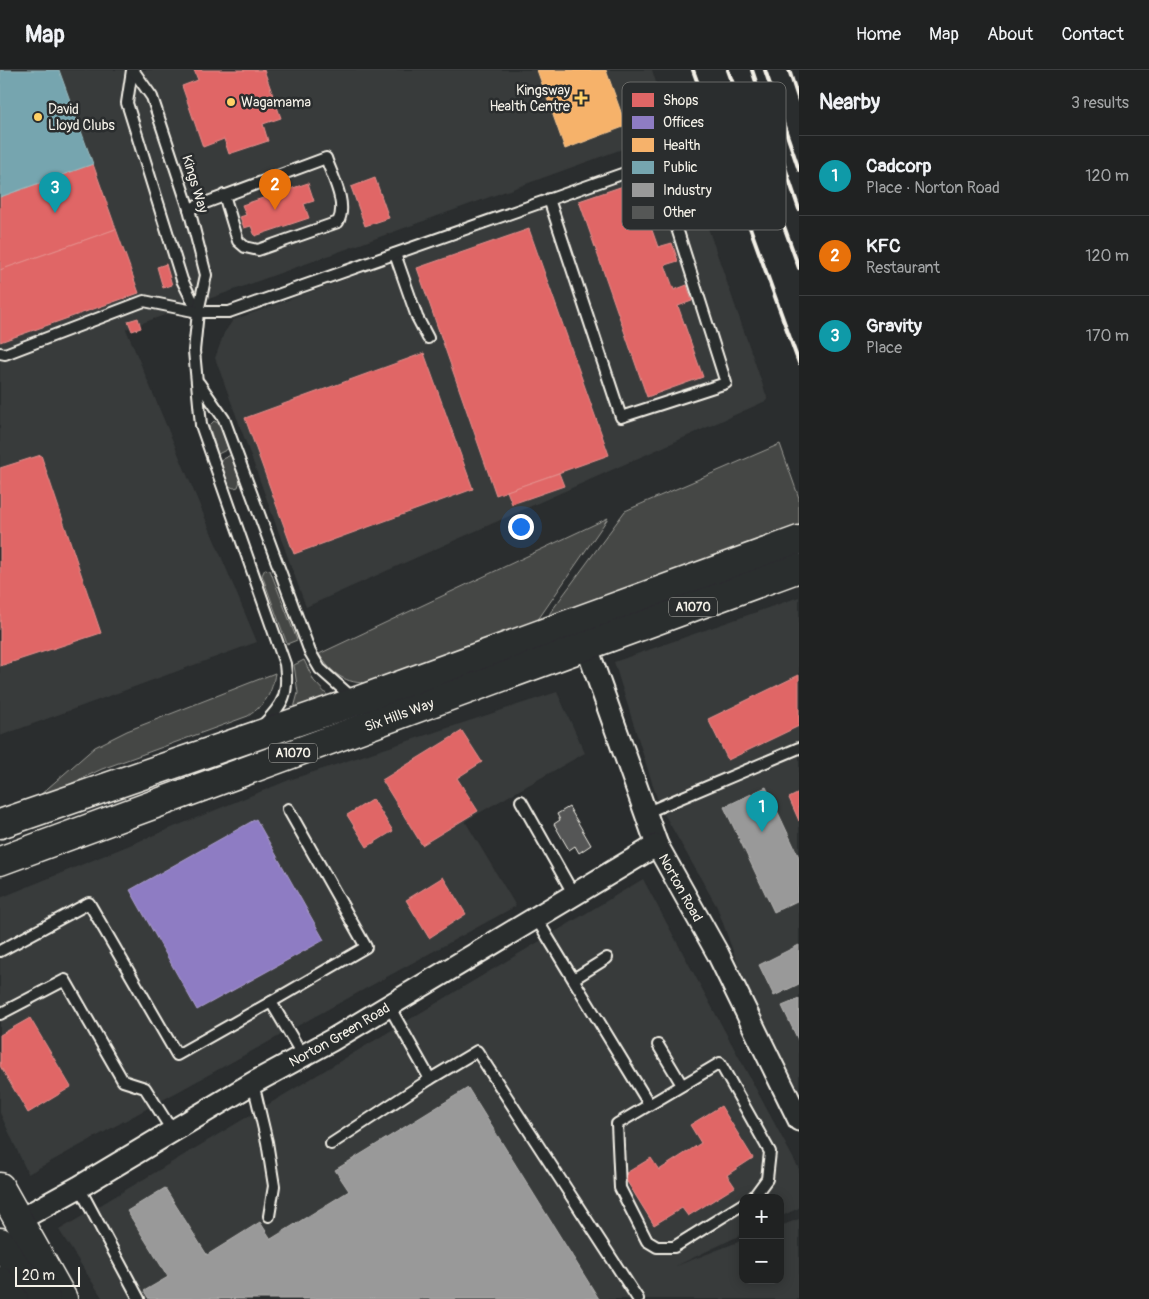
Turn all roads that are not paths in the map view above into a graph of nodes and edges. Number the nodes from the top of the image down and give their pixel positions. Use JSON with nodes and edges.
{"nodes":[{"id":1,"x":132,"y":70,"type":"edge"},
{"id":2,"x":622,"y":174,"type":"edge"},
{"id":3,"x":224,"y":195,"type":"junction"},
{"id":4,"x":548,"y":199,"type":"junction"},
{"id":5,"x":189,"y":209,"type":"junction"},
{"id":6,"x":678,"y":230,"type":"edge"},
{"id":7,"x":396,"y":254,"type":"junction"},
{"id":8,"x":198,"y":312,"type":"junction"},
{"id":9,"x":428,"y":338,"type":"dead end"},
{"id":10,"x":0,"y":353,"type":"edge"},
{"id":11,"x":199,"y":382,"type":"junction"},
{"id":12,"x":799,"y":540,"type":"edge"},
{"id":13,"x":799,"y":568,"type":"edge"},
{"id":14,"x":586,"y":645,"type":"junction"},
{"id":15,"x":357,"y":701,"type":"junction"},
{"id":16,"x":250,"y":739,"type":"junction"},
{"id":17,"x":799,"y":748,"type":"edge"},
{"id":18,"x":521,"y":802,"type":"dead end"},
{"id":19,"x":288,"y":809,"type":"dead end"},
{"id":20,"x":645,"y":813,"type":"junction"},
{"id":21,"x":0,"y":824,"type":"edge"},
{"id":22,"x":657,"y":845,"type":"junction"},
{"id":23,"x":0,"y":860,"type":"edge"},
{"id":24,"x":574,"y":895,"type":"junction"},
{"id":25,"x":536,"y":918,"type":"junction"},
{"id":26,"x":0,"y":951,"type":"edge"},
{"id":27,"x":607,"y":958,"type":"dead end"},
{"id":28,"x":574,"y":978,"type":"junction"},
{"id":29,"x":271,"y":1002,"type":"junction"},
{"id":30,"x":389,"y":1006,"type":"junction"},
{"id":31,"x":0,"y":1014,"type":"edge"},
{"id":32,"x":658,"y":1045,"type":"dead end"},
{"id":33,"x":303,"y":1056,"type":"junction"},
{"id":34,"x":430,"y":1079,"type":"junction"},
{"id":35,"x":253,"y":1083,"type":"junction"},
{"id":36,"x":682,"y":1086,"type":"junction"},
{"id":37,"x":649,"y":1104,"type":"junction"},
{"id":38,"x":797,"y":1112,"type":"edge"},
{"id":39,"x":173,"y":1132,"type":"junction"},
{"id":40,"x":331,"y":1144,"type":"dead end"},
{"id":41,"x":0,"y":1187,"type":"edge"},
{"id":42,"x":79,"y":1187,"type":"junction"},
{"id":43,"x":756,"y":1194,"type":"edge"},
{"id":44,"x":739,"y":1206,"type":"edge"},
{"id":45,"x":269,"y":1216,"type":"dead end"},
{"id":46,"x":19,"y":1220,"type":"junction"},
{"id":47,"x":0,"y":1242,"type":"edge"},
{"id":48,"x":8,"y":1274,"type":"edge"},
{"id":49,"x":14,"y":1299,"type":"edge"},
{"id":50,"x":27,"y":1299,"type":"edge"},
{"id":51,"x":46,"y":1299,"type":"edge"},
{"id":52,"x":63,"y":1299,"type":"edge"},
{"id":53,"x":139,"y":1299,"type":"edge"},
{"id":54,"x":638,"y":1299,"type":"edge"}],
"edges":[{"from":1,"to":5,"type":"lane","name":"Kings Way"},
{"from":1,"to":8,"type":"lane","name":"Kings Way"},
{"from":2,"to":4,"type":"lane"},
{"from":3,"to":3,"type":"lane"},
{"from":3,"to":5,"type":"lane"},
{"from":4,"to":6,"type":"lane"},
{"from":4,"to":7,"type":"lane"},
{"from":5,"to":8,"type":"lane","name":"Kings Way"},
{"from":7,"to":8,"type":"lane"},
{"from":7,"to":9,"type":"lane"},
{"from":8,"to":10,"type":"lane"},
{"from":8,"to":11,"type":"lane","name":"Kings Way"},
{"from":11,"to":15,"type":"lane"},
{"from":11,"to":16,"type":"lane","name":"Kings Way"},
{"from":12,"to":15,"type":"main road","name":"Six Hills Way","number":"A1070"},
{"from":13,"to":14,"type":"main road","name":"Six Hills Way","number":"A1070"},
{"from":14,"to":20,"type":"street","name":"Norton Road"},
{"from":14,"to":23,"type":"main road","name":"Six Hills Way","number":"A1070"},
{"from":15,"to":16,"type":"main road","name":"Six Hills Way","number":"A1070"},
{"from":16,"to":21,"type":"main road","name":"Six Hills Way","number":"A1070"},
{"from":17,"to":20,"type":"lane"},
{"from":18,"to":24,"type":"lane"},
{"from":19,"to":29,"type":"lane"},
{"from":20,"to":22,"type":"street","name":"Norton Road"},
{"from":22,"to":24,"type":"street","name":"Norton Green Road"},
{"from":22,"to":38,"type":"street","name":"Norton Road"},
{"from":24,"to":25,"type":"street","name":"Norton Green Road"},
{"from":25,"to":28,"type":"lane"},
{"from":25,"to":30,"type":"street","name":"Norton Green Road"},
{"from":26,"to":29,"type":"lane"},
{"from":27,"to":28,"type":"lane"},
{"from":28,"to":37,"type":"lane"},
{"from":29,"to":33,"type":"lane"},
{"from":30,"to":33,"type":"street","name":"Norton Green Road"},
{"from":30,"to":34,"type":"lane"},
{"from":31,"to":39,"type":"lane"},
{"from":32,"to":36,"type":"lane"},
{"from":33,"to":35,"type":"street","name":"Norton Green Road"},
{"from":34,"to":40,"type":"lane"},
{"from":34,"to":54,"type":"lane"},
{"from":35,"to":39,"type":"street","name":"Norton Green Road"},
{"from":35,"to":45,"type":"lane"},
{"from":36,"to":37,"type":"lane"},
{"from":36,"to":43,"type":"lane"},
{"from":37,"to":44,"type":"lane"},
{"from":39,"to":42,"type":"street","name":"Norton Green Road"},
{"from":41,"to":46,"type":"main road"},
{"from":42,"to":46,"type":"street","name":"Norton Green Road"},
{"from":42,"to":53,"type":"lane"},
{"from":46,"to":52,"type":"main road"},
{"from":47,"to":48,"type":"main road"},
{"from":48,"to":49,"type":"main road"},
{"from":48,"to":50,"type":"main road"},
{"from":48,"to":51,"type":"main road"}]}
